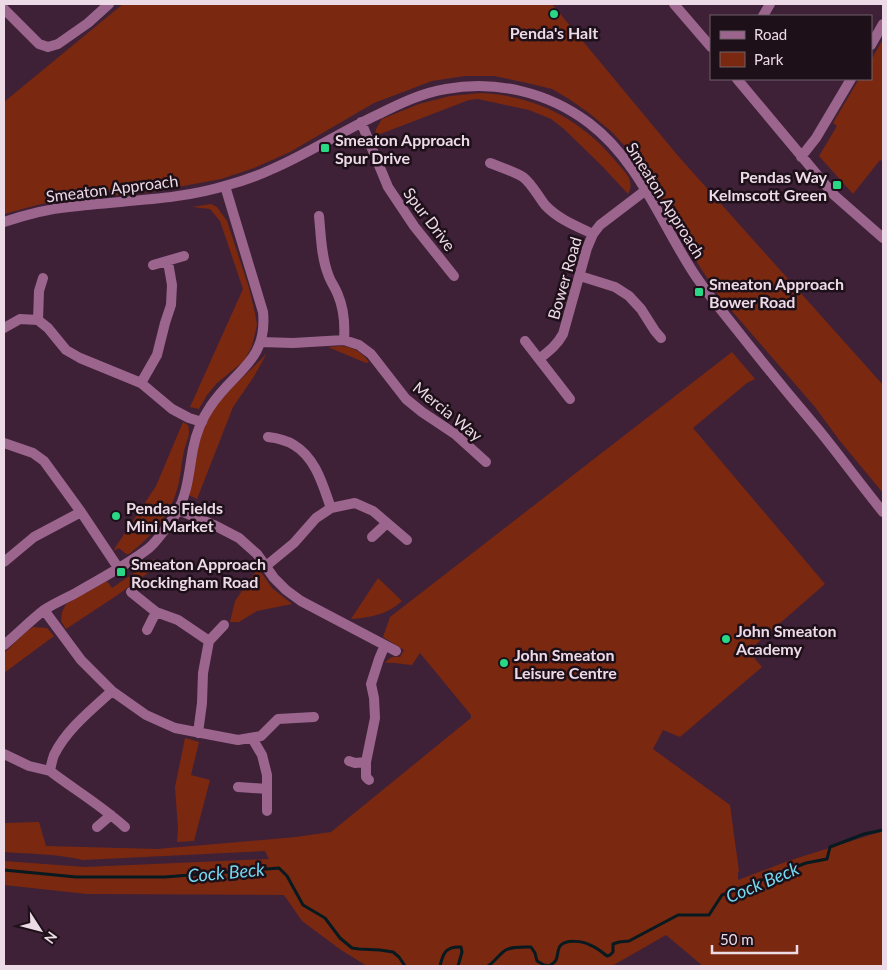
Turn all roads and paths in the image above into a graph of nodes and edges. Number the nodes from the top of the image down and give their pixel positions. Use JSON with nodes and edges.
{"nodes":[{"id":1,"x":109,"y":4,"type":"edge"},
{"id":2,"x":674,"y":4,"type":"edge"},
{"id":3,"x":770,"y":4,"type":"edge"},
{"id":4,"x":4,"y":9,"type":"edge"},
{"id":5,"x":764,"y":15,"type":"edge"},
{"id":6,"x":883,"y":24,"type":"edge"},
{"id":7,"x":872,"y":43,"type":"edge"},
{"id":8,"x":710,"y":46,"type":"edge"},
{"id":9,"x":738,"y":80,"type":"edge"},
{"id":10,"x":850,"y":80,"type":"edge"},
{"id":11,"x":361,"y":122,"type":"junction"},
{"id":12,"x":801,"y":157,"type":"junction"},
{"id":13,"x":490,"y":163,"type":"dead end"},
{"id":14,"x":225,"y":186,"type":"junction"},
{"id":15,"x":646,"y":190,"type":"junction"},
{"id":16,"x":319,"y":216,"type":"dead end"},
{"id":17,"x":4,"y":222,"type":"edge"},
{"id":18,"x":592,"y":234,"type":"junction"},
{"id":19,"x":883,"y":238,"type":"edge"},
{"id":20,"x":184,"y":256,"type":"dead end"},
{"id":21,"x":168,"y":262,"type":"junction"},
{"id":22,"x":152,"y":265,"type":"dead end"},
{"id":23,"x":454,"y":276,"type":"dead end"},
{"id":24,"x":580,"y":276,"type":"junction"},
{"id":25,"x":43,"y":278,"type":"dead end"},
{"id":26,"x":38,"y":320,"type":"junction"},
{"id":27,"x":4,"y":328,"type":"edge"},
{"id":28,"x":661,"y":338,"type":"dead end"},
{"id":29,"x":344,"y":340,"type":"junction"},
{"id":30,"x":525,"y":341,"type":"dead end"},
{"id":31,"x":261,"y":342,"type":"junction"},
{"id":32,"x":539,"y":359,"type":"junction"},
{"id":33,"x":142,"y":383,"type":"junction"},
{"id":34,"x":570,"y":399,"type":"dead end"},
{"id":35,"x":202,"y":422,"type":"junction"},
{"id":36,"x":268,"y":437,"type":"dead end"},
{"id":37,"x":4,"y":442,"type":"edge"},
{"id":38,"x":486,"y":462,"type":"dead end"},
{"id":39,"x":331,"y":508,"type":"junction"},
{"id":40,"x":178,"y":510,"type":"junction"},
{"id":41,"x":81,"y":512,"type":"junction"},
{"id":42,"x":883,"y":512,"type":"edge"},
{"id":43,"x":387,"y":522,"type":"junction"},
{"id":44,"x":372,"y":537,"type":"dead end"},
{"id":45,"x":407,"y":540,"type":"dead end"},
{"id":46,"x":4,"y":562,"type":"edge"},
{"id":47,"x":266,"y":566,"type":"junction"},
{"id":48,"x":119,"y":569,"type":"junction"},
{"id":49,"x":131,"y":592,"type":"dead end"},
{"id":50,"x":44,"y":610,"type":"junction"},
{"id":51,"x":156,"y":612,"type":"junction"},
{"id":52,"x":224,"y":625,"type":"dead end"},
{"id":53,"x":147,"y":630,"type":"dead end"},
{"id":54,"x":210,"y":641,"type":"junction"},
{"id":55,"x":4,"y":645,"type":"edge"},
{"id":56,"x":385,"y":645,"type":"junction"},
{"id":57,"x":396,"y":651,"type":"dead end"},
{"id":58,"x":112,"y":691,"type":"junction"},
{"id":59,"x":314,"y":717,"type":"dead end"},
{"id":60,"x":198,"y":733,"type":"junction"},
{"id":61,"x":252,"y":738,"type":"junction"},
{"id":62,"x":4,"y":754,"type":"edge"},
{"id":63,"x":349,"y":761,"type":"dead end"},
{"id":64,"x":366,"y":762,"type":"junction"},
{"id":65,"x":50,"y":770,"type":"junction"},
{"id":66,"x":369,"y":780,"type":"dead end"},
{"id":67,"x":238,"y":787,"type":"dead end"},
{"id":68,"x":267,"y":789,"type":"junction"},
{"id":69,"x":268,"y":812,"type":"dead end"},
{"id":70,"x":111,"y":815,"type":"junction"},
{"id":71,"x":97,"y":827,"type":"dead end"},
{"id":72,"x":125,"y":827,"type":"dead end"}],
"edges":[{"from":1,"to":4,"type":"street"},
{"from":2,"to":8,"type":"street"},
{"from":3,"to":5,"type":"street"},
{"from":6,"to":7,"type":"street"},
{"from":9,"to":12,"type":"street"},
{"from":10,"to":12,"type":"street"},
{"from":11,"to":14,"type":"street","name":"Smeaton Approach"},
{"from":11,"to":15,"type":"street","name":"Smeaton Approach"},
{"from":11,"to":23,"type":"street","name":"Spur Drive"},
{"from":12,"to":19,"type":"street"},
{"from":13,"to":18,"type":"street"},
{"from":14,"to":17,"type":"street","name":"Smeaton Approach"},
{"from":14,"to":31,"type":"street"},
{"from":15,"to":18,"type":"street","name":"Bower Road"},
{"from":15,"to":42,"type":"street","name":"Smeaton Approach"},
{"from":16,"to":29,"type":"street"},
{"from":18,"to":24,"type":"street","name":"Bower Road"},
{"from":20,"to":21,"type":"street"},
{"from":21,"to":22,"type":"street"},
{"from":21,"to":33,"type":"street"},
{"from":24,"to":28,"type":"street"},
{"from":24,"to":32,"type":"street","name":"Bower Road"},
{"from":25,"to":26,"type":"street"},
{"from":26,"to":27,"type":"street"},
{"from":26,"to":33,"type":"street"},
{"from":29,"to":31,"type":"street","name":"Mercia Way"},
{"from":29,"to":38,"type":"street","name":"Mercia Way"},
{"from":30,"to":32,"type":"street"},
{"from":31,"to":35,"type":"street"},
{"from":32,"to":34,"type":"street"},
{"from":33,"to":35,"type":"street"},
{"from":35,"to":40,"type":"street"},
{"from":36,"to":39,"type":"street"},
{"from":37,"to":41,"type":"street"},
{"from":39,"to":43,"type":"street"},
{"from":39,"to":47,"type":"street"},
{"from":40,"to":47,"type":"street"},
{"from":40,"to":48,"type":"street"},
{"from":41,"to":46,"type":"street"},
{"from":41,"to":48,"type":"street"},
{"from":43,"to":44,"type":"street"},
{"from":43,"to":45,"type":"street"},
{"from":47,"to":56,"type":"street"},
{"from":48,"to":50,"type":"street"},
{"from":49,"to":51,"type":"street"},
{"from":50,"to":55,"type":"street"},
{"from":50,"to":58,"type":"street"},
{"from":51,"to":53,"type":"street"},
{"from":51,"to":54,"type":"street"},
{"from":52,"to":54,"type":"street"},
{"from":54,"to":60,"type":"street"},
{"from":56,"to":57,"type":"street"},
{"from":56,"to":64,"type":"street"},
{"from":58,"to":60,"type":"street"},
{"from":58,"to":65,"type":"street"},
{"from":59,"to":61,"type":"street"},
{"from":60,"to":61,"type":"street"},
{"from":61,"to":68,"type":"street"},
{"from":62,"to":65,"type":"street"},
{"from":63,"to":64,"type":"street"},
{"from":64,"to":66,"type":"street"},
{"from":65,"to":70,"type":"street"},
{"from":67,"to":68,"type":"street"},
{"from":68,"to":69,"type":"street"},
{"from":70,"to":71,"type":"street"},
{"from":70,"to":72,"type":"street"}]}
